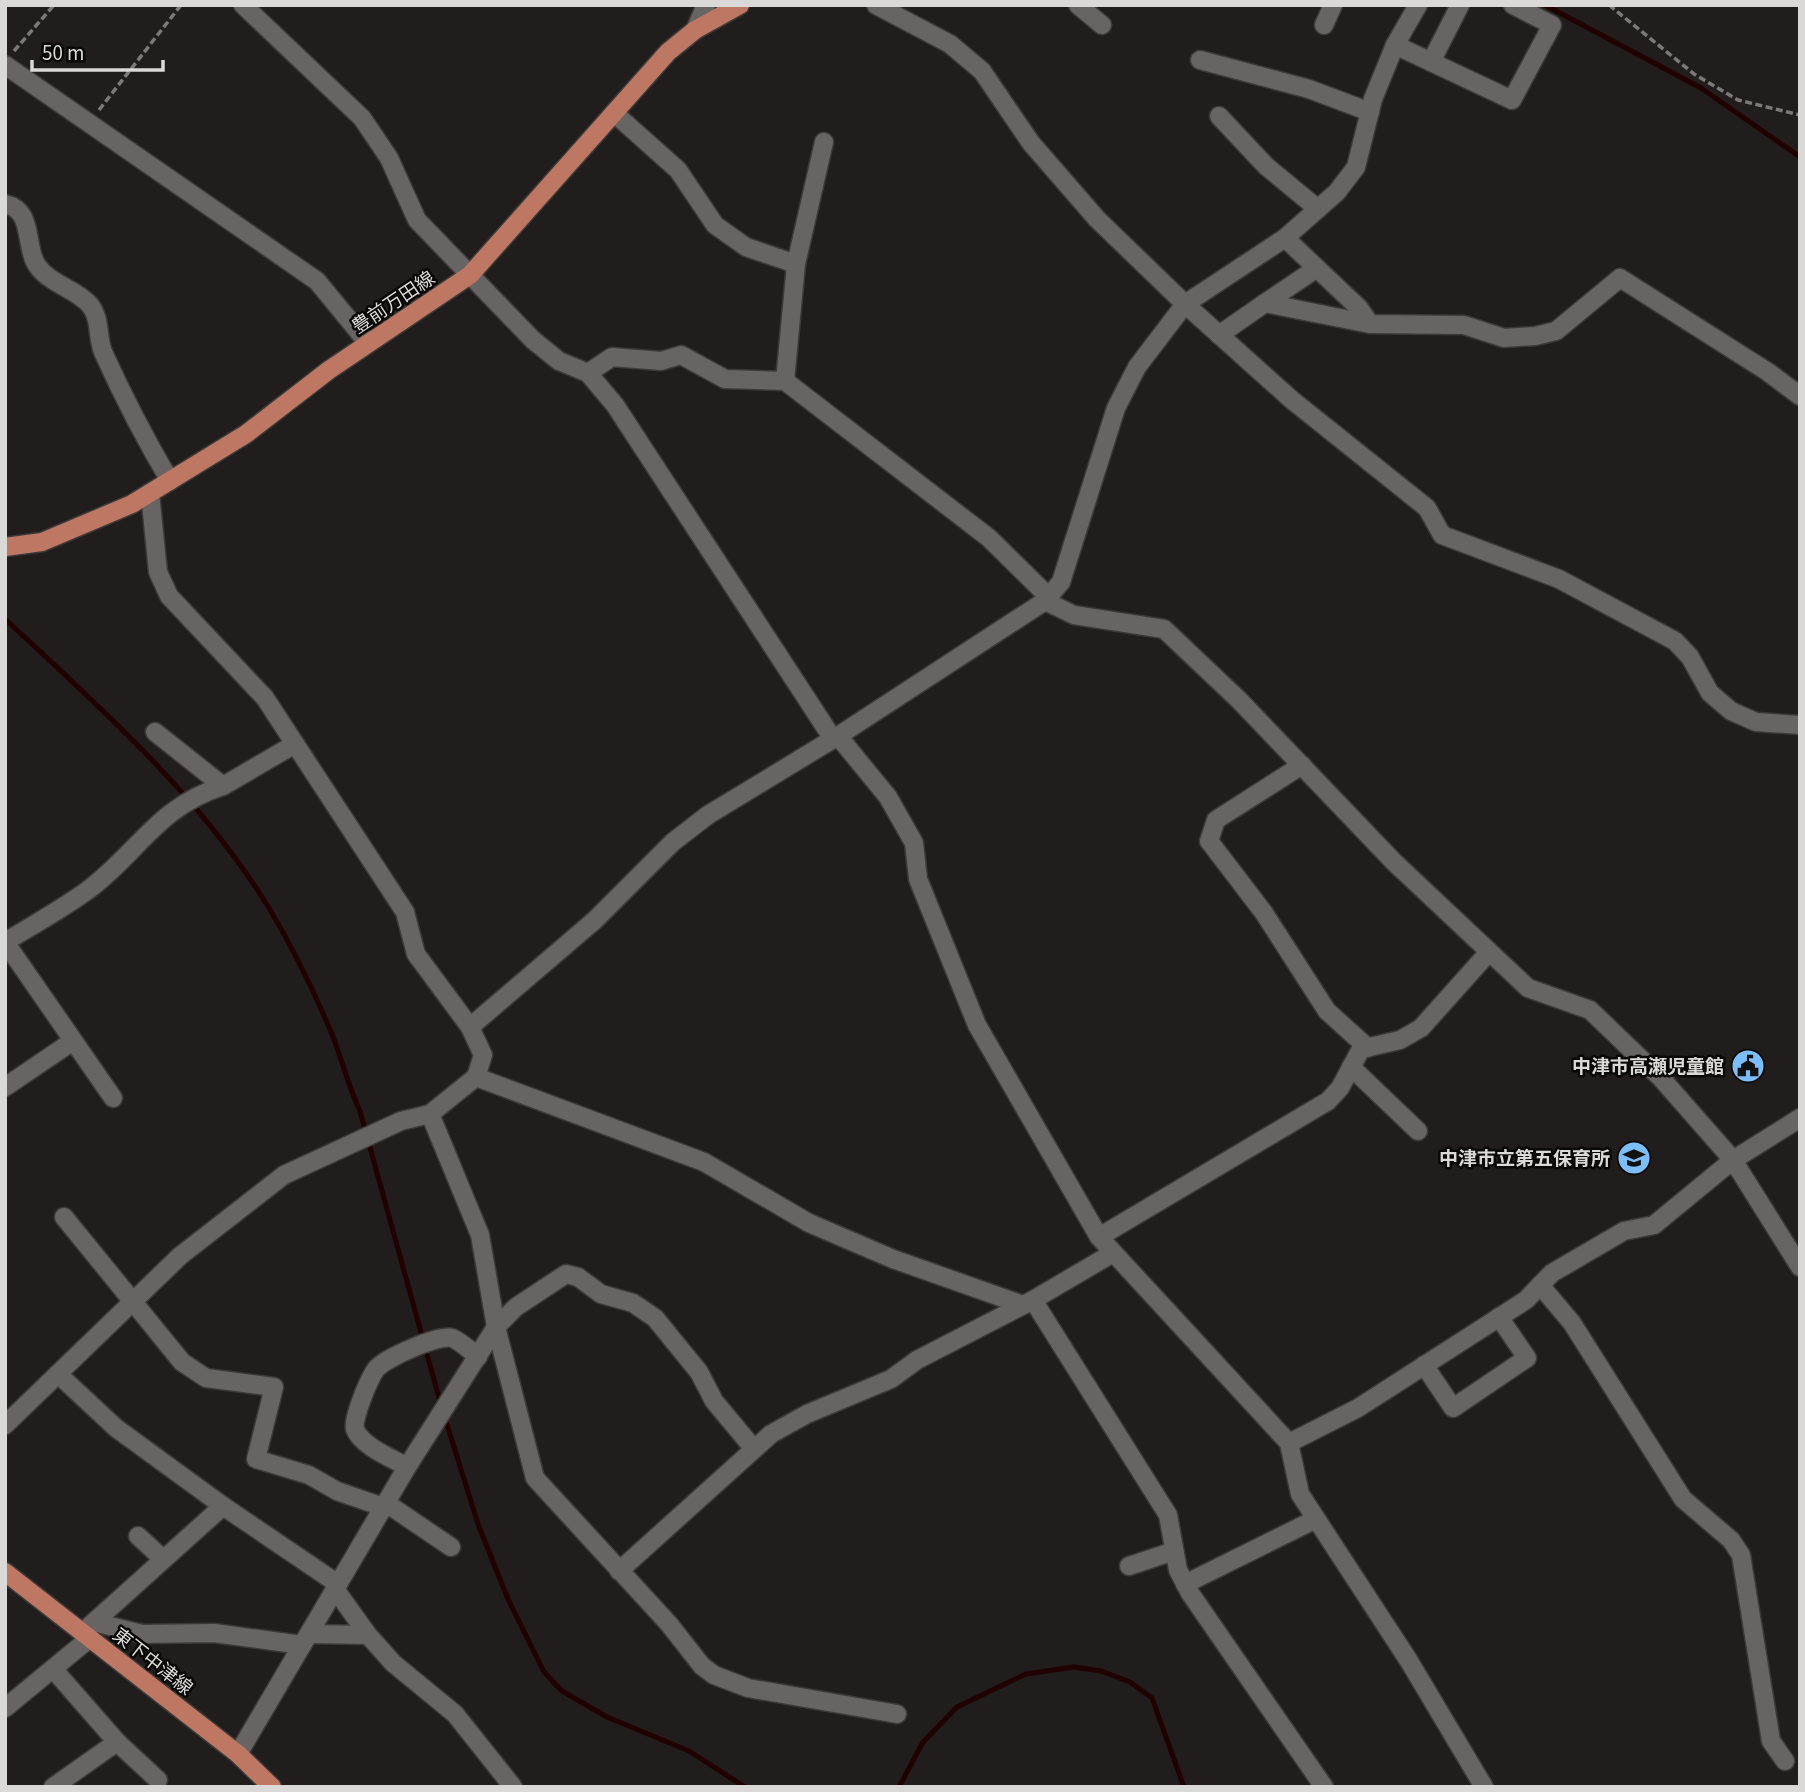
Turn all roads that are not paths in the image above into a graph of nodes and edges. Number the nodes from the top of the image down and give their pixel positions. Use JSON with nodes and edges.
{"nodes":[{"id":1,"x":243,"y":5,"type":"edge"},
{"id":2,"x":706,"y":5,"type":"edge"},
{"id":3,"x":740,"y":5,"type":"edge"},
{"id":4,"x":876,"y":5,"type":"edge"},
{"id":5,"x":1077,"y":5,"type":"edge"},
{"id":6,"x":1333,"y":5,"type":"edge"},
{"id":7,"x":1460,"y":5,"type":"edge"},
{"id":8,"x":1513,"y":5,"type":"edge"},
{"id":9,"x":1414,"y":7,"type":"edge"},
{"id":10,"x":1102,"y":25,"type":"dead end"},
{"id":11,"x":1324,"y":25,"type":"dead end"},
{"id":12,"x":695,"y":30,"type":"junction"},
{"id":13,"x":1395,"y":45,"type":"junction"},
{"id":14,"x":9,"y":58,"type":"edge"},
{"id":15,"x":1200,"y":60,"type":"dead end"},
{"id":16,"x":1431,"y":62,"type":"junction"},
{"id":17,"x":1370,"y":112,"type":"junction"},
{"id":18,"x":614,"y":113,"type":"junction"},
{"id":19,"x":1219,"y":116,"type":"dead end"},
{"id":20,"x":824,"y":142,"type":"dead end"},
{"id":21,"x":5,"y":204,"type":"edge"},
{"id":22,"x":1318,"y":209,"type":"junction"},
{"id":23,"x":1285,"y":238,"type":"junction"},
{"id":24,"x":796,"y":264,"type":"junction"},
{"id":25,"x":1317,"y":268,"type":"junction"},
{"id":26,"x":470,"y":275,"type":"junction"},
{"id":27,"x":1265,"y":303,"type":"junction"},
{"id":28,"x":1185,"y":304,"type":"junction"},
{"id":29,"x":1370,"y":324,"type":"junction"},
{"id":30,"x":1219,"y":335,"type":"junction"},
{"id":31,"x":368,"y":343,"type":"junction"},
{"id":32,"x":588,"y":373,"type":"junction"},
{"id":33,"x":785,"y":381,"type":"junction"},
{"id":34,"x":1800,"y":396,"type":"edge"},
{"id":35,"x":170,"y":481,"type":"junction"},
{"id":36,"x":150,"y":493,"type":"junction"},
{"id":37,"x":5,"y":547,"type":"edge"},
{"id":38,"x":1046,"y":598,"type":"junction"},
{"id":39,"x":1800,"y":725,"type":"edge"},
{"id":40,"x":155,"y":732,"type":"dead end"},
{"id":41,"x":835,"y":738,"type":"junction"},
{"id":42,"x":295,"y":744,"type":"junction"},
{"id":43,"x":1301,"y":765,"type":"junction"},
{"id":44,"x":223,"y":786,"type":"junction"},
{"id":45,"x":5,"y":942,"type":"edge"},
{"id":46,"x":1489,"y":952,"type":"junction"},
{"id":47,"x":470,"y":1027,"type":"junction"},
{"id":48,"x":73,"y":1041,"type":"junction"},
{"id":49,"x":1368,"y":1048,"type":"junction"},
{"id":50,"x":1351,"y":1068,"type":"junction"},
{"id":51,"x":476,"y":1077,"type":"junction"},
{"id":52,"x":5,"y":1087,"type":"edge"},
{"id":53,"x":113,"y":1098,"type":"dead end"},
{"id":54,"x":430,"y":1114,"type":"junction"},
{"id":55,"x":1800,"y":1118,"type":"edge"},
{"id":56,"x":1418,"y":1131,"type":"dead end"},
{"id":57,"x":1733,"y":1160,"type":"junction"},
{"id":58,"x":64,"y":1217,"type":"dead end"},
{"id":59,"x":1098,"y":1237,"type":"junction"},
{"id":60,"x":1113,"y":1253,"type":"junction"},
{"id":61,"x":1800,"y":1267,"type":"edge"},
{"id":62,"x":1540,"y":1285,"type":"junction"},
{"id":63,"x":134,"y":1300,"type":"junction"},
{"id":64,"x":1028,"y":1303,"type":"junction"},
{"id":65,"x":1499,"y":1317,"type":"junction"},
{"id":66,"x":496,"y":1326,"type":"junction"},
{"id":67,"x":478,"y":1357,"type":"junction"},
{"id":68,"x":1424,"y":1365,"type":"junction"},
{"id":69,"x":58,"y":1374,"type":"junction"},
{"id":70,"x":5,"y":1425,"type":"edge"},
{"id":71,"x":1289,"y":1443,"type":"junction"},
{"id":72,"x":754,"y":1449,"type":"junction"},
{"id":73,"x":407,"y":1467,"type":"junction"},
{"id":74,"x":385,"y":1505,"type":"junction"},
{"id":75,"x":223,"y":1506,"type":"junction"},
{"id":76,"x":1316,"y":1519,"type":"junction"},
{"id":77,"x":138,"y":1536,"type":"dead end"},
{"id":78,"x":451,"y":1547,"type":"dead end"},
{"id":79,"x":1174,"y":1551,"type":"junction"},
{"id":80,"x":163,"y":1559,"type":"junction"},
{"id":81,"x":1129,"y":1566,"type":"dead end"},
{"id":82,"x":619,"y":1571,"type":"junction"},
{"id":83,"x":5,"y":1572,"type":"edge"},
{"id":84,"x":1185,"y":1584,"type":"junction"},
{"id":85,"x":337,"y":1586,"type":"junction"},
{"id":86,"x":89,"y":1631,"type":"junction"},
{"id":87,"x":368,"y":1635,"type":"junction"},
{"id":88,"x":305,"y":1640,"type":"junction"},
{"id":89,"x":54,"y":1670,"type":"junction"},
{"id":90,"x":5,"y":1708,"type":"edge"},
{"id":91,"x":897,"y":1714,"type":"dead end"},
{"id":92,"x":117,"y":1742,"type":"junction"},
{"id":93,"x":238,"y":1754,"type":"junction"},
{"id":94,"x":1785,"y":1761,"type":"dead end"},
{"id":95,"x":158,"y":1780,"type":"dead end"},
{"id":96,"x":271,"y":1786,"type":"edge"},
{"id":97,"x":53,"y":1787,"type":"edge"},
{"id":98,"x":513,"y":1787,"type":"edge"},
{"id":99,"x":1324,"y":1787,"type":"edge"},
{"id":100,"x":1484,"y":1787,"type":"edge"}],
"edges":[{"from":1,"to":26,"type":"street"},
{"from":2,"to":12,"type":"street"},
{"from":3,"to":12,"type":"main road","name":"豊前万田線"},
{"from":4,"to":28,"type":"street"},
{"from":5,"to":10,"type":"street"},
{"from":6,"to":11,"type":"street"},
{"from":7,"to":16,"type":"street"},
{"from":8,"to":16,"type":"street"},
{"from":9,"to":13,"type":"street"},
{"from":12,"to":18,"type":"main road","name":"豊前万田線"},
{"from":13,"to":16,"type":"street"},
{"from":13,"to":17,"type":"street"},
{"from":14,"to":31,"type":"street"},
{"from":15,"to":17,"type":"street"},
{"from":17,"to":22,"type":"street"},
{"from":18,"to":24,"type":"street"},
{"from":18,"to":26,"type":"main road","name":"豊前万田線"},
{"from":19,"to":22,"type":"street"},
{"from":20,"to":24,"type":"street"},
{"from":21,"to":35,"type":"street"},
{"from":22,"to":23,"type":"street"},
{"from":23,"to":25,"type":"street"},
{"from":23,"to":28,"type":"street"},
{"from":24,"to":33,"type":"street"},
{"from":25,"to":27,"type":"street"},
{"from":25,"to":29,"type":"street"},
{"from":26,"to":31,"type":"main road","name":"豊前万田線"},
{"from":26,"to":32,"type":"street"},
{"from":27,"to":29,"type":"street"},
{"from":27,"to":30,"type":"street"},
{"from":28,"to":30,"type":"street"},
{"from":28,"to":38,"type":"street"},
{"from":29,"to":34,"type":"street"},
{"from":30,"to":39,"type":"street"},
{"from":31,"to":35,"type":"main road","name":"豊前万田線"},
{"from":32,"to":33,"type":"street"},
{"from":32,"to":41,"type":"street"},
{"from":33,"to":38,"type":"street"},
{"from":35,"to":36,"type":"main road","name":"豊前万田線"},
{"from":36,"to":37,"type":"main road","name":"豊前万田線"},
{"from":36,"to":42,"type":"street"},
{"from":38,"to":41,"type":"street"},
{"from":38,"to":43,"type":"street"},
{"from":40,"to":44,"type":"street"},
{"from":41,"to":47,"type":"street"},
{"from":41,"to":59,"type":"street"},
{"from":42,"to":44,"type":"street"},
{"from":42,"to":47,"type":"street"},
{"from":43,"to":46,"type":"street"},
{"from":43,"to":49,"type":"street"},
{"from":44,"to":45,"type":"street"},
{"from":45,"to":48,"type":"street"},
{"from":46,"to":49,"type":"street"},
{"from":46,"to":57,"type":"street"},
{"from":47,"to":51,"type":"street"},
{"from":48,"to":52,"type":"street"},
{"from":48,"to":53,"type":"street"},
{"from":49,"to":50,"type":"street"},
{"from":50,"to":56,"type":"street"},
{"from":50,"to":59,"type":"street"},
{"from":51,"to":54,"type":"street"},
{"from":51,"to":64,"type":"street"},
{"from":54,"to":63,"type":"street"},
{"from":54,"to":66,"type":"street"},
{"from":55,"to":57,"type":"street"},
{"from":57,"to":61,"type":"street"},
{"from":57,"to":62,"type":"street"},
{"from":58,"to":63,"type":"street"},
{"from":59,"to":60,"type":"street"},
{"from":60,"to":64,"type":"street"},
{"from":60,"to":71,"type":"street"},
{"from":62,"to":65,"type":"street"},
{"from":62,"to":94,"type":"street"},
{"from":63,"to":69,"type":"street"},
{"from":63,"to":74,"type":"street"},
{"from":64,"to":72,"type":"street"},
{"from":64,"to":79,"type":"street"},
{"from":65,"to":68,"type":"street"},
{"from":65,"to":68,"type":"street"},
{"from":66,"to":67,"type":"street"},
{"from":66,"to":72,"type":"street"},
{"from":66,"to":82,"type":"street"},
{"from":67,"to":73,"type":"street"},
{"from":67,"to":73,"type":"street"},
{"from":68,"to":71,"type":"street"},
{"from":69,"to":70,"type":"street"},
{"from":69,"to":75,"type":"street"},
{"from":71,"to":76,"type":"street"},
{"from":72,"to":82,"type":"street"},
{"from":73,"to":74,"type":"street"},
{"from":74,"to":78,"type":"street"},
{"from":74,"to":85,"type":"street"},
{"from":75,"to":80,"type":"street"},
{"from":75,"to":85,"type":"street"},
{"from":76,"to":84,"type":"street"},
{"from":76,"to":100,"type":"street"},
{"from":77,"to":80,"type":"street"},
{"from":79,"to":81,"type":"street"},
{"from":79,"to":84,"type":"street"},
{"from":80,"to":86,"type":"street"},
{"from":82,"to":91,"type":"street"},
{"from":83,"to":86,"type":"main road","name":"東下中津線"},
{"from":84,"to":99,"type":"street"},
{"from":85,"to":87,"type":"street"},
{"from":85,"to":88,"type":"street"},
{"from":86,"to":88,"type":"street"},
{"from":86,"to":89,"type":"street"},
{"from":86,"to":93,"type":"main road","name":"東下中津線"},
{"from":87,"to":88,"type":"street"},
{"from":87,"to":98,"type":"street"},
{"from":88,"to":93,"type":"street"},
{"from":89,"to":90,"type":"street"},
{"from":89,"to":92,"type":"street"},
{"from":92,"to":95,"type":"street"},
{"from":92,"to":97,"type":"street"},
{"from":93,"to":96,"type":"main road","name":"東下中津線"}]}
